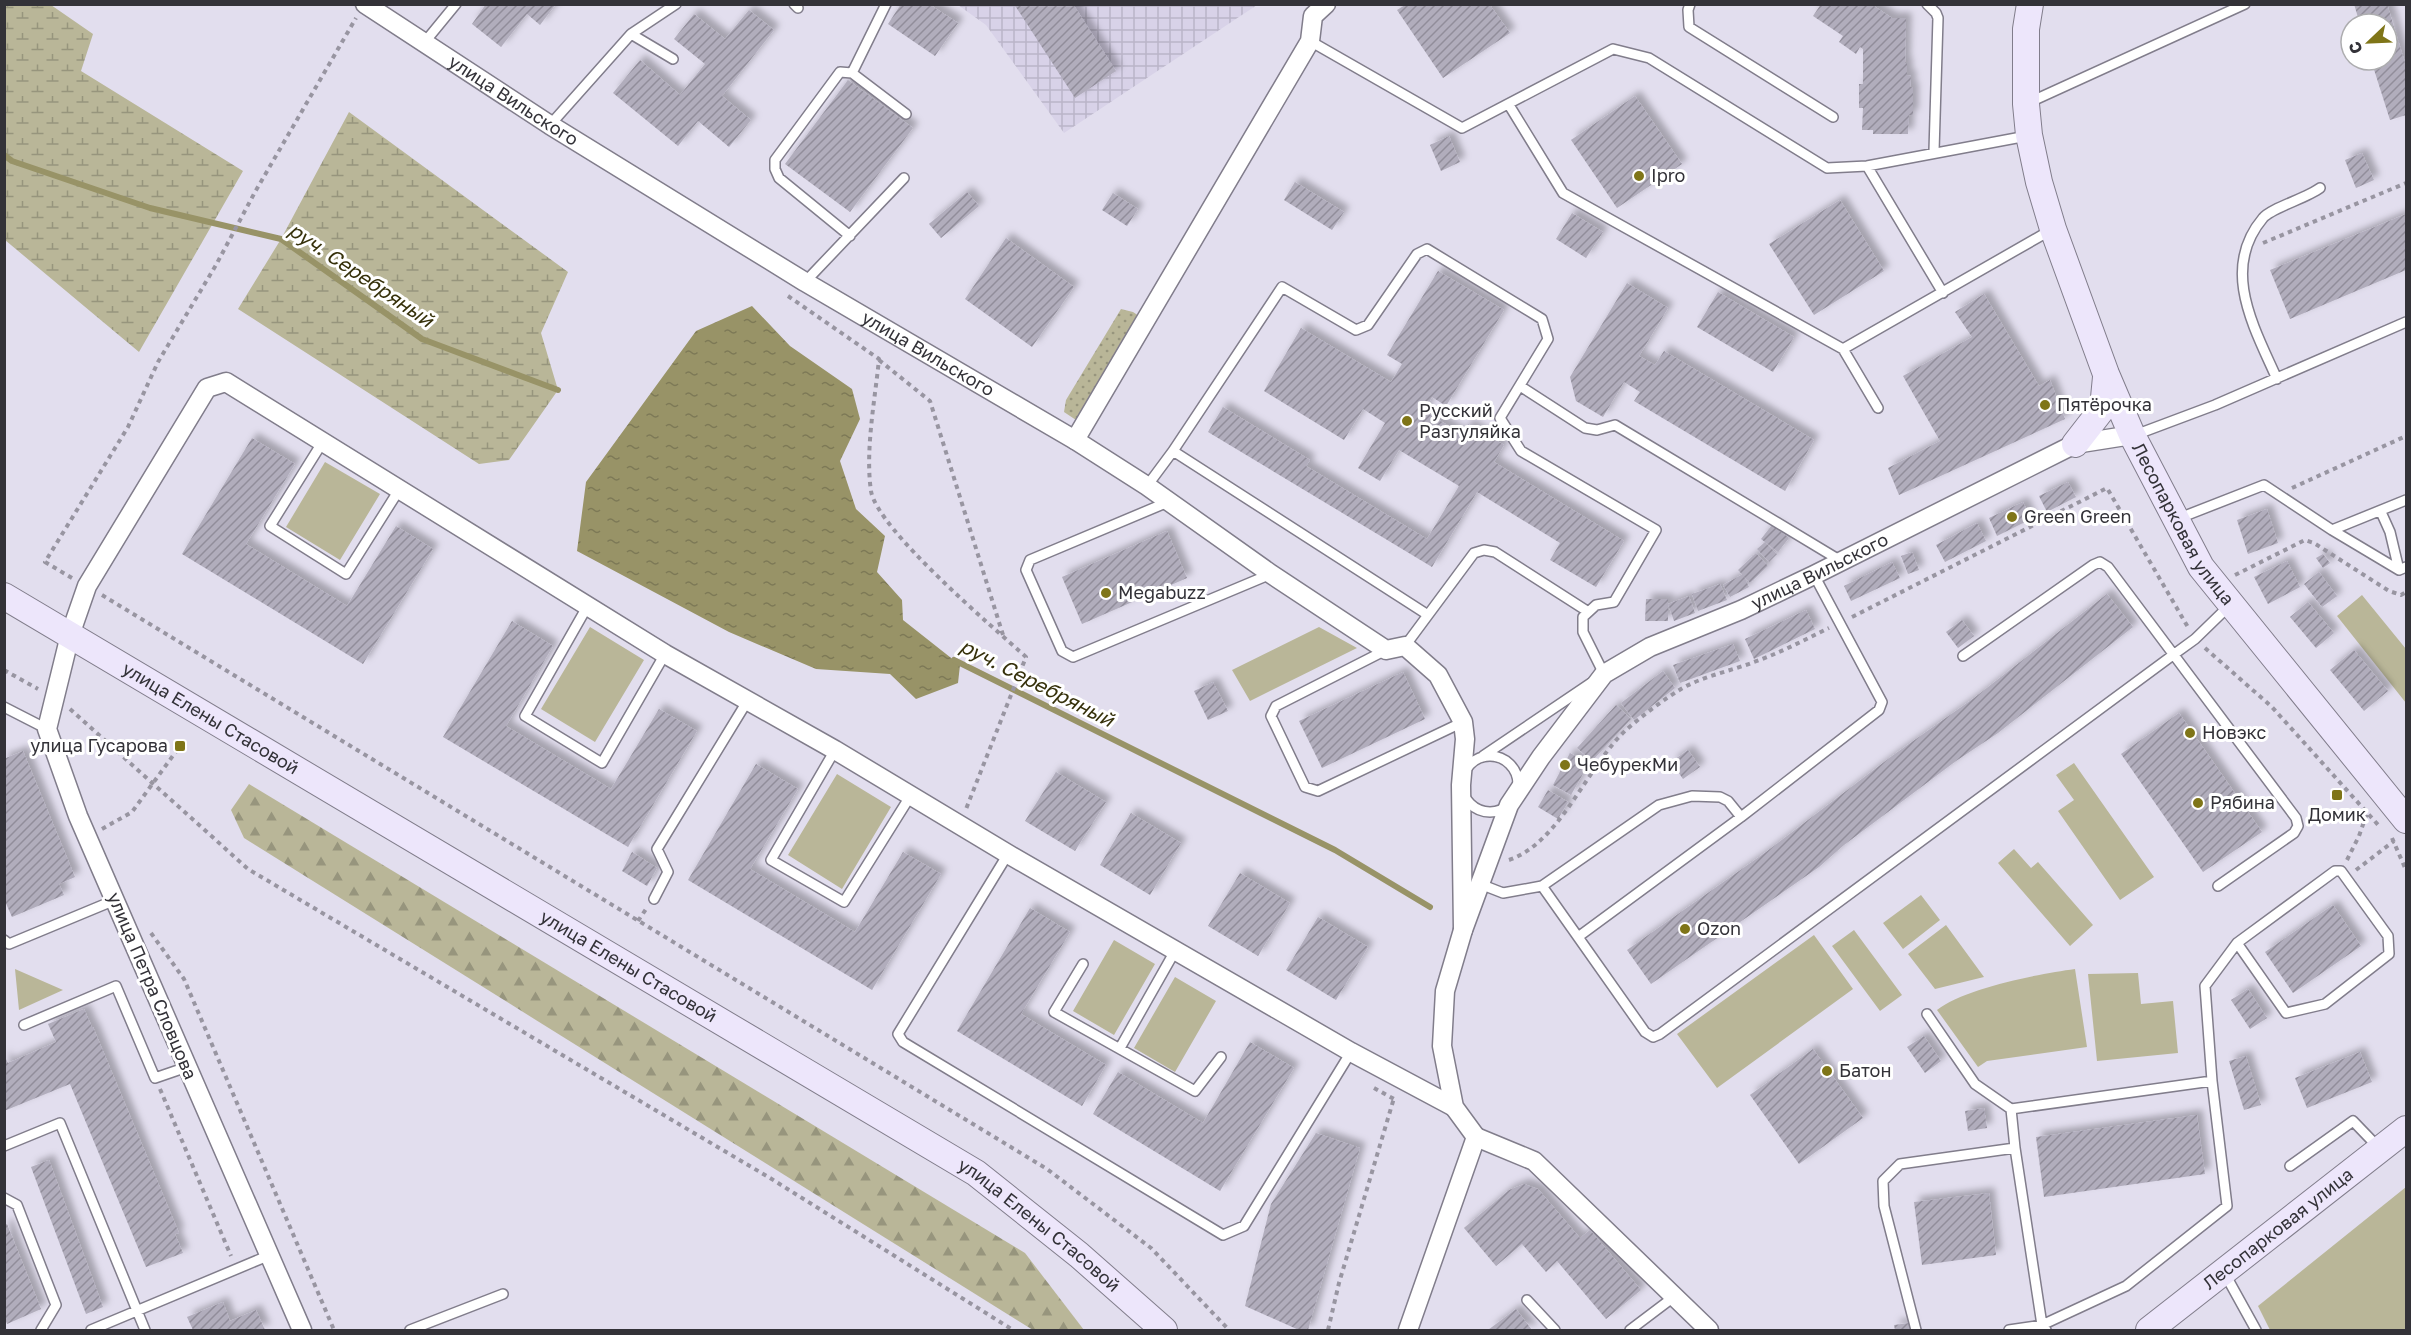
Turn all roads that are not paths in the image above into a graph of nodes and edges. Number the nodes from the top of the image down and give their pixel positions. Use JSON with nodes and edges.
{"nodes":[{"id":1,"x":456,"y":4,"type":"edge"},
{"id":2,"x":675,"y":4,"type":"edge"},
{"id":3,"x":886,"y":4,"type":"edge"},
{"id":4,"x":1326,"y":4,"type":"edge"},
{"id":5,"x":1690,"y":4,"type":"edge"},
{"id":6,"x":1927,"y":4,"type":"edge"},
{"id":7,"x":2030,"y":4,"type":"edge"},
{"id":8,"x":2245,"y":4,"type":"edge"},
{"id":9,"x":361,"y":9,"type":"edge"},
{"id":10,"x":631,"y":34,"type":"junction"},
{"id":11,"x":1310,"y":40,"type":"junction"},
{"id":12,"x":424,"y":43,"type":"junction"},
{"id":13,"x":673,"y":59,"type":"dead end"},
{"id":14,"x":852,"y":73,"type":"junction"},
{"id":15,"x":2026,"y":104,"type":"junction"},
{"id":16,"x":1509,"y":105,"type":"junction"},
{"id":17,"x":906,"y":114,"type":"dead end"},
{"id":18,"x":1833,"y":117,"type":"dead end"},
{"id":19,"x":550,"y":125,"type":"junction"},
{"id":20,"x":2029,"y":135,"type":"junction"},
{"id":21,"x":1934,"y":152,"type":"junction"},
{"id":22,"x":1867,"y":166,"type":"junction"},
{"id":23,"x":903,"y":178,"type":"dead end"},
{"id":24,"x":2320,"y":188,"type":"dead end"},
{"id":25,"x":2053,"y":229,"type":"junction"},
{"id":26,"x":850,"y":236,"type":"junction"},
{"id":27,"x":805,"y":282,"type":"junction"},
{"id":28,"x":1943,"y":292,"type":"junction"},
{"id":29,"x":2406,"y":322,"type":"edge"},
{"id":30,"x":1843,"y":349,"type":"junction"},
{"id":31,"x":2106,"y":374,"type":"junction"},
{"id":32,"x":2277,"y":379,"type":"junction"},
{"id":33,"x":1520,"y":386,"type":"junction"},
{"id":34,"x":1878,"y":408,"type":"dead end"},
{"id":35,"x":2132,"y":435,"type":"junction"},
{"id":36,"x":1075,"y":440,"type":"junction"},
{"id":37,"x":322,"y":443,"type":"junction"},
{"id":38,"x":2075,"y":444,"type":"junction"},
{"id":39,"x":1173,"y":451,"type":"junction"},
{"id":40,"x":1146,"y":486,"type":"junction"},
{"id":41,"x":399,"y":490,"type":"junction"},
{"id":42,"x":2406,"y":500,"type":"edge"},
{"id":43,"x":1168,"y":502,"type":"junction"},
{"id":44,"x":2381,"y":512,"type":"junction"},
{"id":45,"x":2175,"y":520,"type":"junction"},
{"id":46,"x":2332,"y":530,"type":"junction"},
{"id":47,"x":1841,"y":561,"type":"junction"},
{"id":48,"x":2403,"y":569,"type":"edge"},
{"id":49,"x":1271,"y":574,"type":"junction"},
{"id":50,"x":1814,"y":575,"type":"junction"},
{"id":51,"x":4,"y":596,"type":"edge"},
{"id":52,"x":2230,"y":605,"type":"junction"},
{"id":53,"x":587,"y":607,"type":"junction"},
{"id":54,"x":1587,"y":611,"type":"junction"},
{"id":55,"x":1428,"y":615,"type":"junction"},
{"id":56,"x":70,"y":635,"type":"junction"},
{"id":57,"x":1405,"y":646,"type":"junction"},
{"id":58,"x":1386,"y":650,"type":"junction"},
{"id":59,"x":665,"y":654,"type":"junction"},
{"id":60,"x":2173,"y":655,"type":"junction"},
{"id":61,"x":1963,"y":656,"type":"dead end"},
{"id":62,"x":1604,"y":674,"type":"junction"},
{"id":63,"x":748,"y":700,"type":"junction"},
{"id":64,"x":4,"y":707,"type":"edge"},
{"id":65,"x":1463,"y":722,"type":"junction"},
{"id":66,"x":47,"y":729,"type":"junction"},
{"id":67,"x":834,"y":750,"type":"junction"},
{"id":68,"x":1483,"y":756,"type":"junction"},
{"id":69,"x":1461,"y":785,"type":"junction"},
{"id":70,"x":911,"y":795,"type":"junction"},
{"id":71,"x":1513,"y":799,"type":"junction"},
{"id":72,"x":1741,"y":817,"type":"junction"},
{"id":73,"x":2400,"y":831,"type":"edge"},
{"id":74,"x":1008,"y":854,"type":"junction"},
{"id":75,"x":1484,"y":886,"type":"junction"},
{"id":76,"x":1542,"y":886,"type":"junction"},
{"id":77,"x":2218,"y":886,"type":"dead end"},
{"id":78,"x":654,"y":899,"type":"dead end"},
{"id":79,"x":115,"y":900,"type":"junction"},
{"id":80,"x":1463,"y":930,"type":"junction"},
{"id":81,"x":1578,"y":937,"type":"junction"},
{"id":82,"x":4,"y":940,"type":"edge"},
{"id":83,"x":2237,"y":944,"type":"junction"},
{"id":84,"x":1175,"y":951,"type":"junction"},
{"id":85,"x":1083,"y":964,"type":"dead end"},
{"id":86,"x":1927,"y":1014,"type":"dead end"},
{"id":87,"x":24,"y":1025,"type":"dead end"},
{"id":88,"x":1120,"y":1048,"type":"junction"},
{"id":89,"x":1351,"y":1052,"type":"junction"},
{"id":90,"x":1221,"y":1057,"type":"dead end"},
{"id":91,"x":187,"y":1067,"type":"junction"},
{"id":92,"x":2212,"y":1082,"type":"junction"},
{"id":93,"x":1454,"y":1107,"type":"junction"},
{"id":94,"x":2011,"y":1109,"type":"junction"},
{"id":95,"x":2406,"y":1129,"type":"edge"},
{"id":96,"x":1476,"y":1137,"type":"junction"},
{"id":97,"x":4,"y":1146,"type":"edge"},
{"id":98,"x":2015,"y":1148,"type":"junction"},
{"id":99,"x":2380,"y":1149,"type":"junction"},
{"id":100,"x":2290,"y":1166,"type":"dead end"},
{"id":101,"x":4,"y":1198,"type":"edge"},
{"id":102,"x":270,"y":1255,"type":"junction"},
{"id":103,"x":2224,"y":1272,"type":"junction"},
{"id":104,"x":503,"y":1294,"type":"dead end"},
{"id":105,"x":1675,"y":1296,"type":"junction"},
{"id":106,"x":1527,"y":1300,"type":"dead end"},
{"id":107,"x":136,"y":1310,"type":"junction"},
{"id":108,"x":1413,"y":1328,"type":"edge"},
{"id":109,"x":2044,"y":1328,"type":"edge"},
{"id":110,"x":41,"y":1330,"type":"edge"},
{"id":111,"x":91,"y":1330,"type":"edge"},
{"id":112,"x":145,"y":1330,"type":"edge"},
{"id":113,"x":302,"y":1330,"type":"edge"},
{"id":114,"x":411,"y":1330,"type":"edge"},
{"id":115,"x":1164,"y":1330,"type":"edge"},
{"id":116,"x":1555,"y":1330,"type":"edge"},
{"id":117,"x":1630,"y":1330,"type":"edge"},
{"id":118,"x":1709,"y":1330,"type":"edge"},
{"id":119,"x":1916,"y":1330,"type":"edge"},
{"id":120,"x":2009,"y":1330,"type":"edge"},
{"id":121,"x":2149,"y":1330,"type":"edge"},
{"id":122,"x":2256,"y":1330,"type":"edge"}],
"edges":[{"from":1,"to":12,"type":"lane"},
{"from":2,"to":10,"type":"lane"},
{"from":3,"to":14,"type":"lane"},
{"from":4,"to":11,"type":"street"},
{"from":5,"to":18,"type":"lane"},
{"from":6,"to":21,"type":"lane"},
{"from":7,"to":15,"type":"main road","name":"Лесопарковая улица"},
{"from":8,"to":15,"type":"lane"},
{"from":9,"to":12,"type":"street","name":"улица Вильского"},
{"from":10,"to":13,"type":"lane"},
{"from":10,"to":19,"type":"lane"},
{"from":11,"to":16,"type":"lane"},
{"from":11,"to":36,"type":"street"},
{"from":12,"to":19,"type":"street","name":"улица Вильского"},
{"from":14,"to":17,"type":"lane"},
{"from":14,"to":26,"type":"lane"},
{"from":15,"to":20,"type":"main road","name":"Лесопарковая улица"},
{"from":16,"to":22,"type":"lane"},
{"from":16,"to":30,"type":"lane"},
{"from":19,"to":27,"type":"street","name":"улица Вильского"},
{"from":20,"to":21,"type":"lane"},
{"from":20,"to":25,"type":"main road","name":"Лесопарковая улица"},
{"from":21,"to":22,"type":"lane"},
{"from":22,"to":28,"type":"lane"},
{"from":23,"to":26,"type":"lane"},
{"from":24,"to":32,"type":"lane"},
{"from":25,"to":28,"type":"lane"},
{"from":25,"to":31,"type":"main road","name":"Лесопарковая улица"},
{"from":26,"to":27,"type":"lane"},
{"from":27,"to":36,"type":"street","name":"улица Вильского"},
{"from":28,"to":30,"type":"lane"},
{"from":29,"to":32,"type":"lane"},
{"from":30,"to":34,"type":"lane"},
{"from":31,"to":35,"type":"main road","name":"Лесопарковая улица"},
{"from":31,"to":38,"type":"main road"},
{"from":32,"to":35,"type":"lane"},
{"from":33,"to":39,"type":"lane"},
{"from":33,"to":47,"type":"lane"},
{"from":33,"to":54,"type":"lane"},
{"from":35,"to":38,"type":"street","name":"улица Вильского"},
{"from":35,"to":45,"type":"main road","name":"Лесопарковая улица"},
{"from":36,"to":40,"type":"street","name":"улица Вильского"},
{"from":37,"to":41,"type":"street"},
{"from":37,"to":41,"type":"lane"},
{"from":37,"to":56,"type":"street"},
{"from":38,"to":47,"type":"street","name":"улица Вильского"},
{"from":39,"to":40,"type":"lane"},
{"from":39,"to":55,"type":"lane"},
{"from":40,"to":43,"type":"street","name":"улица Вильского"},
{"from":41,"to":53,"type":"street"},
{"from":42,"to":44,"type":"lane"},
{"from":43,"to":49,"type":"street","name":"улица Вильского"},
{"from":43,"to":49,"type":"lane"},
{"from":44,"to":46,"type":"lane"},
{"from":44,"to":48,"type":"lane"},
{"from":45,"to":46,"type":"lane"},
{"from":45,"to":52,"type":"main road","name":"Лесопарковая улица"},
{"from":46,"to":48,"type":"lane"},
{"from":47,"to":50,"type":"street","name":"улица Вильского"},
{"from":49,"to":58,"type":"street","name":"улица Вильского"},
{"from":50,"to":62,"type":"street","name":"улица Вильского"},
{"from":50,"to":72,"type":"lane"},
{"from":51,"to":56,"type":"main road"},
{"from":52,"to":60,"type":"lane"},
{"from":52,"to":73,"type":"main road","name":"Лесопарковая улица"},
{"from":53,"to":59,"type":"street"},
{"from":53,"to":59,"type":"lane"},
{"from":54,"to":55,"type":"lane"},
{"from":54,"to":62,"type":"lane"},
{"from":55,"to":57,"type":"lane"},
{"from":56,"to":66,"type":"street"},
{"from":56,"to":115,"type":"main road","name":"улица Елены Стасовой"},
{"from":57,"to":58,"type":"street"},
{"from":57,"to":65,"type":"street"},
{"from":58,"to":65,"type":"lane"},
{"from":59,"to":63,"type":"street"},
{"from":60,"to":61,"type":"lane"},
{"from":60,"to":77,"type":"lane"},
{"from":60,"to":81,"type":"lane"},
{"from":62,"to":68,"type":"lane"},
{"from":62,"to":71,"type":"street","name":"улица Вильского"},
{"from":63,"to":67,"type":"street"},
{"from":63,"to":78,"type":"lane"},
{"from":64,"to":66,"type":"lane"},
{"from":65,"to":69,"type":"street"},
{"from":66,"to":79,"type":"street","name":"улица Петра Словцова"},
{"from":67,"to":70,"type":"street"},
{"from":67,"to":70,"type":"lane"},
{"from":68,"to":69,"type":"lane"},
{"from":68,"to":71,"type":"lane"},
{"from":69,"to":71,"type":"lane"},
{"from":69,"to":80,"type":"street"},
{"from":70,"to":74,"type":"street"},
{"from":71,"to":75,"type":"street","name":"улица Вильского"},
{"from":72,"to":76,"type":"lane"},
{"from":72,"to":81,"type":"lane"},
{"from":74,"to":84,"type":"street"},
{"from":74,"to":89,"type":"lane"},
{"from":75,"to":76,"type":"lane"},
{"from":75,"to":80,"type":"street","name":"улица Вильского"},
{"from":76,"to":81,"type":"lane"},
{"from":79,"to":82,"type":"lane"},
{"from":79,"to":91,"type":"street","name":"улица Петра Словцова"},
{"from":80,"to":93,"type":"street"},
{"from":83,"to":83,"type":"lane"},
{"from":83,"to":92,"type":"lane"},
{"from":84,"to":88,"type":"lane"},
{"from":84,"to":89,"type":"street"},
{"from":85,"to":88,"type":"lane"},
{"from":86,"to":94,"type":"lane"},
{"from":87,"to":91,"type":"lane"},
{"from":88,"to":90,"type":"lane"},
{"from":89,"to":93,"type":"street"},
{"from":91,"to":102,"type":"street","name":"улица Петра Словцова"},
{"from":92,"to":94,"type":"lane"},
{"from":92,"to":109,"type":"lane"},
{"from":93,"to":96,"type":"street"},
{"from":94,"to":98,"type":"lane"},
{"from":95,"to":99,"type":"main road","name":"Лесопарковая улица"},
{"from":96,"to":105,"type":"street"},
{"from":96,"to":108,"type":"street"},
{"from":97,"to":107,"type":"lane"},
{"from":98,"to":109,"type":"lane"},
{"from":98,"to":119,"type":"lane"},
{"from":99,"to":100,"type":"lane"},
{"from":99,"to":103,"type":"main road","name":"Лесопарковая улица"},
{"from":101,"to":110,"type":"lane"},
{"from":102,"to":107,"type":"lane"},
{"from":102,"to":113,"type":"street","name":"улица Петра Словцова"},
{"from":103,"to":121,"type":"main road","name":"Лесопарковая улица"},
{"from":103,"to":122,"type":"lane"},
{"from":104,"to":114,"type":"lane"},
{"from":105,"to":117,"type":"lane"},
{"from":105,"to":118,"type":"street"},
{"from":106,"to":116,"type":"lane"},
{"from":107,"to":111,"type":"lane"},
{"from":107,"to":112,"type":"lane"},
{"from":109,"to":120,"type":"lane"}]}
